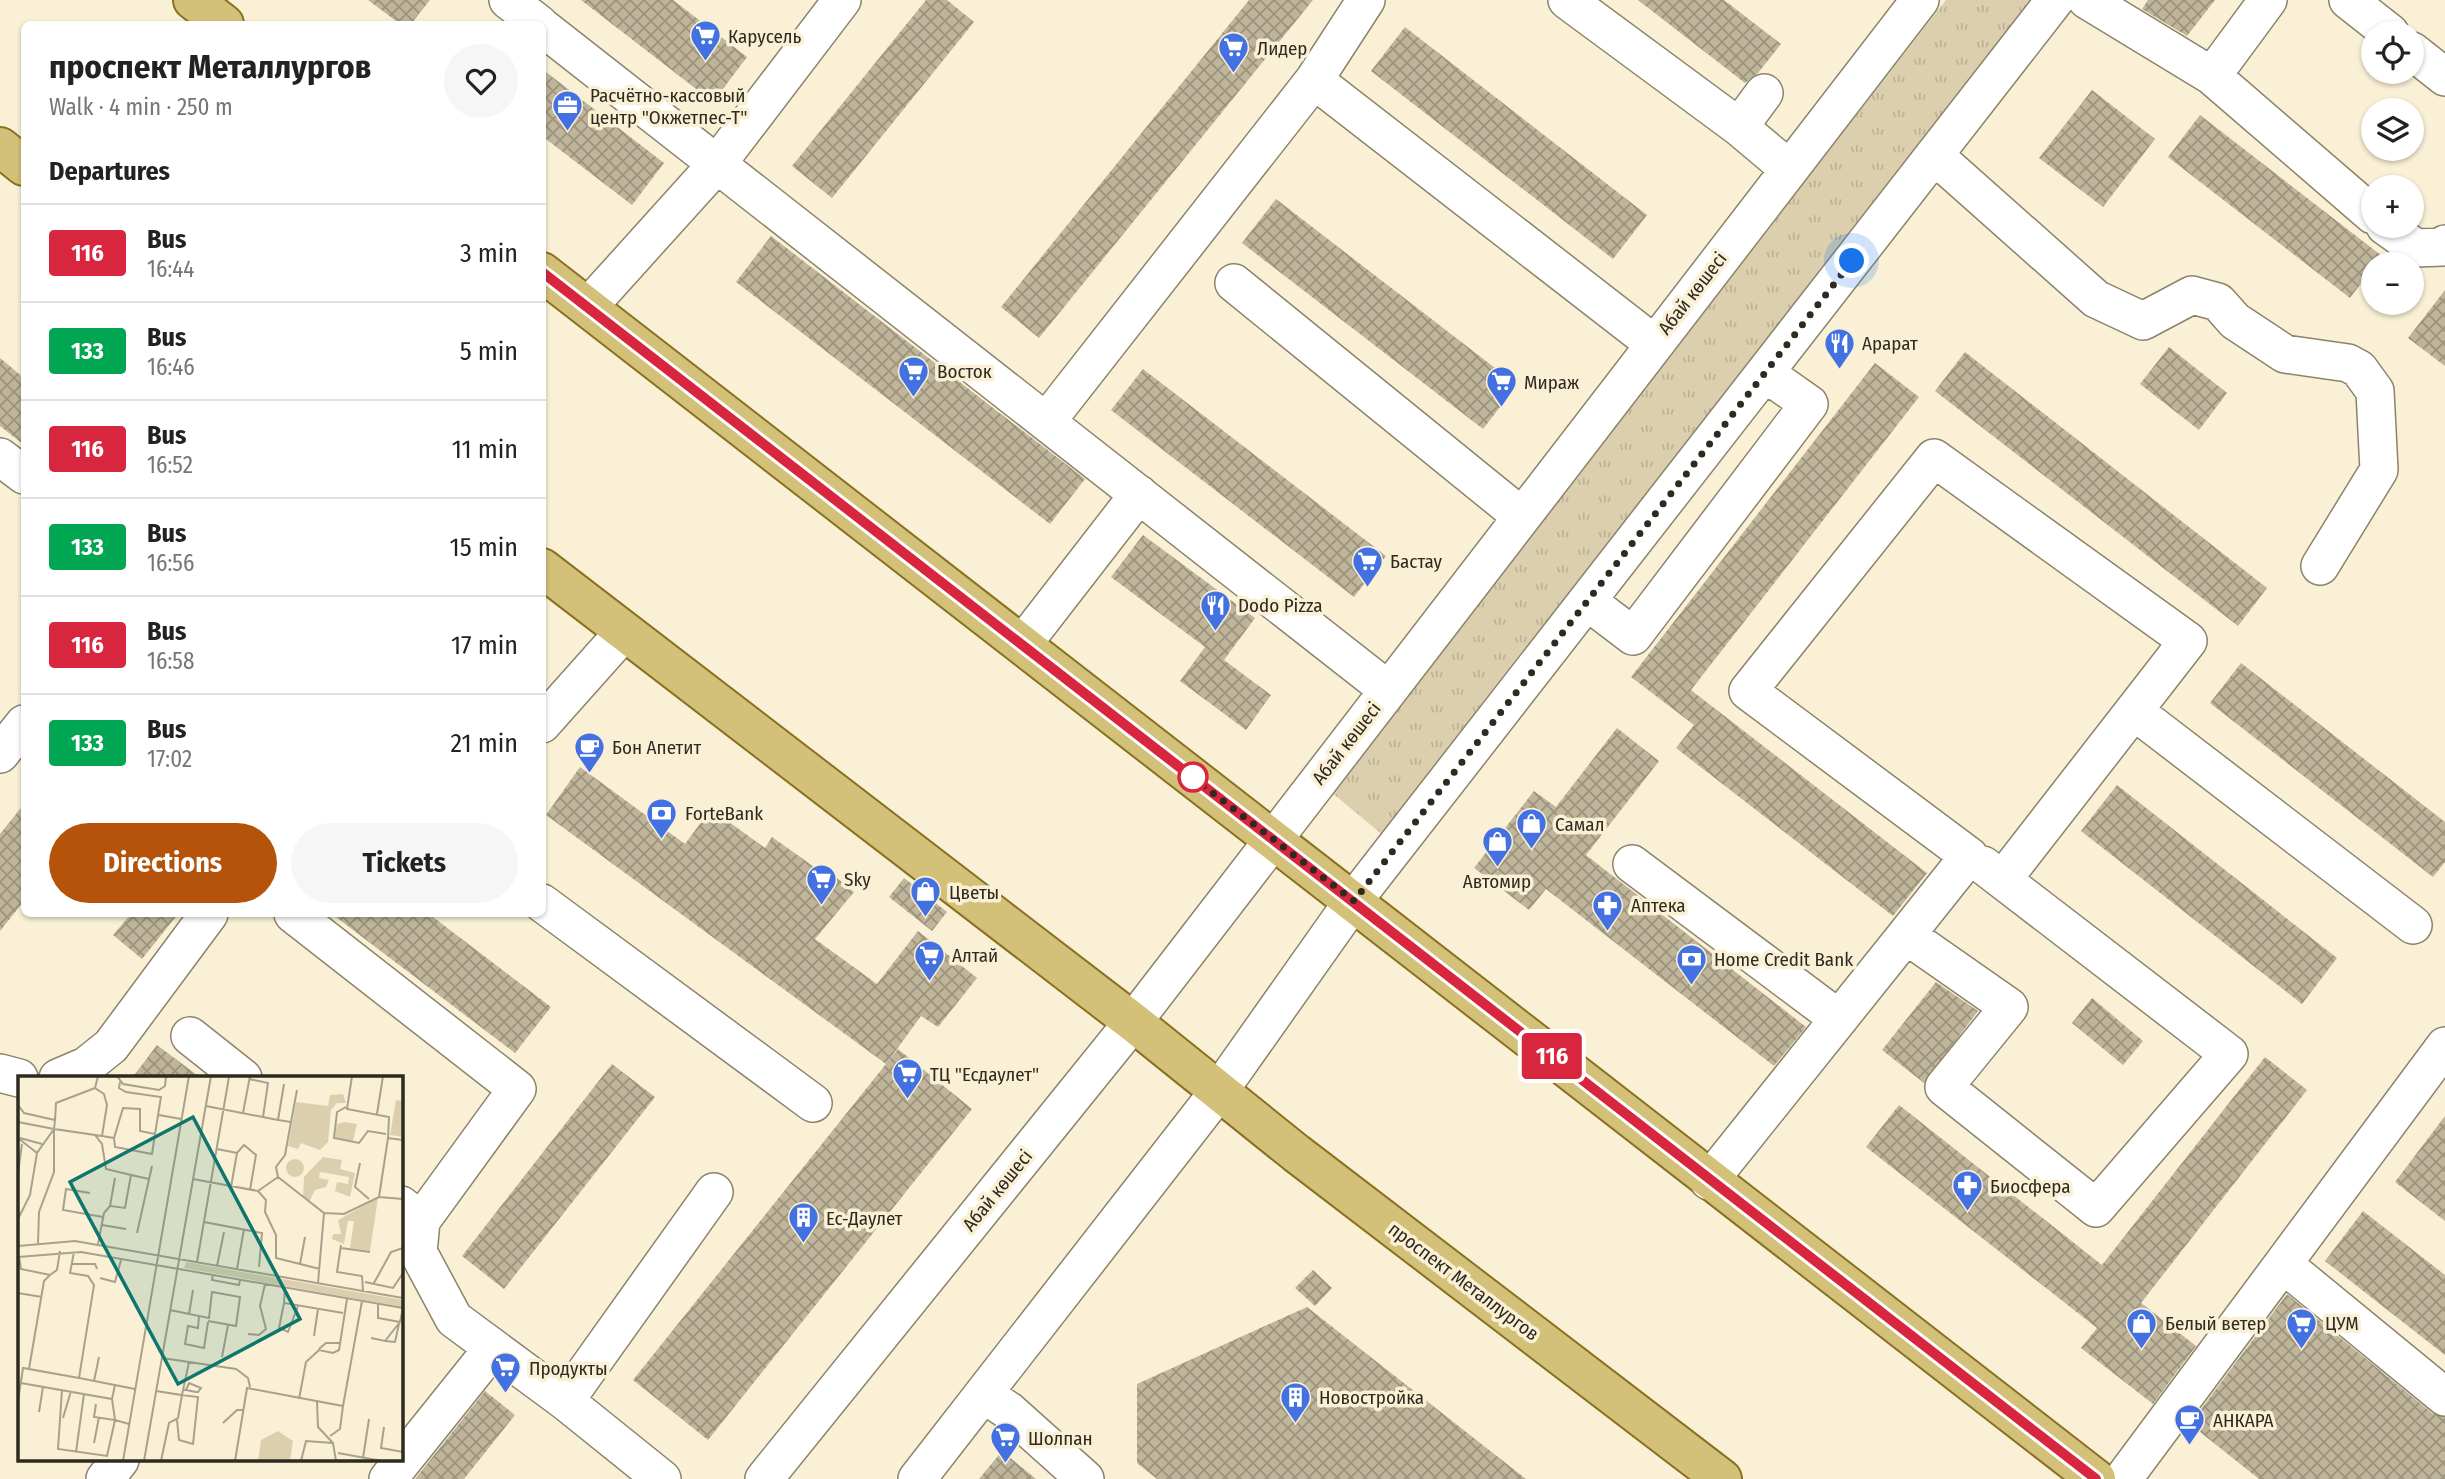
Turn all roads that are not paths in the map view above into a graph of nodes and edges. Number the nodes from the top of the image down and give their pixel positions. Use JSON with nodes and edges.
{"nodes":[{"id":1,"x":193,"y":0,"type":"edge"},
{"id":2,"x":508,"y":0,"type":"edge"},
{"id":3,"x":842,"y":0,"type":"edge"},
{"id":4,"x":1366,"y":0,"type":"edge"},
{"id":5,"x":1567,"y":0,"type":"edge"},
{"id":6,"x":1920,"y":0,"type":"edge"},
{"id":7,"x":2055,"y":0,"type":"edge"},
{"id":8,"x":2087,"y":0,"type":"edge"},
{"id":9,"x":2269,"y":0,"type":"edge"},
{"id":10,"x":2348,"y":0,"type":"edge"},
{"id":11,"x":221,"y":21,"type":"edge"},
{"id":12,"x":535,"y":21,"type":"edge"},
{"id":13,"x":2375,"y":21,"type":"edge"},
{"id":14,"x":546,"y":30,"type":"edge"},
{"id":15,"x":2424,"y":60,"type":"edge"},
{"id":16,"x":2212,"y":76,"type":"junction"},
{"id":17,"x":2445,"y":77,"type":"edge"},
{"id":18,"x":1314,"y":80,"type":"junction"},
{"id":19,"x":1764,"y":93,"type":"dead end"},
{"id":20,"x":1739,"y":127,"type":"junction"},
{"id":21,"x":0,"y":147,"type":"edge"},
{"id":22,"x":1934,"y":155,"type":"junction"},
{"id":23,"x":21,"y":164,"type":"edge"},
{"id":24,"x":717,"y":164,"type":"junction"},
{"id":25,"x":1789,"y":169,"type":"junction"},
{"id":26,"x":2361,"y":205,"type":"edge"},
{"id":27,"x":2402,"y":238,"type":"edge"},
{"id":28,"x":2445,"y":244,"type":"edge"},
{"id":29,"x":546,"y":275,"type":"edge"},
{"id":30,"x":1234,"y":283,"type":"dead end"},
{"id":31,"x":588,"y":307,"type":"junction"},
{"id":32,"x":1653,"y":343,"type":"junction"},
{"id":33,"x":1765,"y":373,"type":"junction"},
{"id":34,"x":1046,"y":422,"type":"junction"},
{"id":35,"x":0,"y":457,"type":"edge"},
{"id":36,"x":21,"y":473,"type":"edge"},
{"id":37,"x":1139,"y":494,"type":"junction"},
{"id":38,"x":1521,"y":516,"type":"junction"},
{"id":39,"x":2320,"y":565,"type":"dead end"},
{"id":40,"x":546,"y":571,"type":"edge"},
{"id":41,"x":1587,"y":601,"type":"junction"},
{"id":42,"x":624,"y":632,"type":"junction"},
{"id":43,"x":1022,"y":645,"type":"junction"},
{"id":44,"x":1387,"y":689,"type":"junction"},
{"id":45,"x":2134,"y":710,"type":"junction"},
{"id":46,"x":546,"y":720,"type":"edge"},
{"id":47,"x":21,"y":728,"type":"edge"},
{"id":48,"x":0,"y":754,"type":"edge"},
{"id":49,"x":1272,"y":839,"type":"junction"},
{"id":50,"x":1969,"y":856,"type":"junction"},
{"id":51,"x":1632,"y":864,"type":"dead end"},
{"id":52,"x":2003,"y":879,"type":"junction"},
{"id":53,"x":1354,"y":901,"type":"junction"},
{"id":54,"x":546,"y":905,"type":"edge"},
{"id":55,"x":207,"y":917,"type":"edge"},
{"id":56,"x":297,"y":917,"type":"edge"},
{"id":57,"x":2413,"y":925,"type":"dead end"},
{"id":58,"x":1906,"y":935,"type":"junction"},
{"id":59,"x":1839,"y":1019,"type":"junction"},
{"id":60,"x":1133,"y":1022,"type":"junction"},
{"id":61,"x":190,"y":1036,"type":"dead end"},
{"id":62,"x":2445,"y":1046,"type":"edge"},
{"id":63,"x":0,"y":1073,"type":"edge"},
{"id":64,"x":63,"y":1076,"type":"edge"},
{"id":65,"x":240,"y":1076,"type":"edge"},
{"id":66,"x":18,"y":1078,"type":"edge"},
{"id":67,"x":1219,"y":1091,"type":"junction"},
{"id":68,"x":813,"y":1103,"type":"dead end"},
{"id":69,"x":1709,"y":1181,"type":"junction"},
{"id":70,"x":715,"y":1192,"type":"dead end"},
{"id":71,"x":411,"y":1213,"type":"edge"},
{"id":72,"x":2283,"y":1264,"type":"junction"},
{"id":73,"x":493,"y":1348,"type":"junction"},
{"id":74,"x":985,"y":1395,"type":"junction"},
{"id":75,"x":2445,"y":1397,"type":"edge"},
{"id":76,"x":565,"y":1401,"type":"junction"},
{"id":77,"x":118,"y":1462,"type":"edge"},
{"id":78,"x":402,"y":1462,"type":"edge"},
{"id":79,"x":402,"y":1462,"type":"edge"},
{"id":80,"x":105,"y":1479,"type":"edge"},
{"id":81,"x":388,"y":1479,"type":"edge"},
{"id":82,"x":662,"y":1479,"type":"edge"},
{"id":83,"x":764,"y":1479,"type":"edge"},
{"id":84,"x":918,"y":1479,"type":"edge"},
{"id":85,"x":1085,"y":1479,"type":"edge"},
{"id":86,"x":1723,"y":1479,"type":"edge"},
{"id":87,"x":2096,"y":1479,"type":"edge"},
{"id":88,"x":2123,"y":1479,"type":"edge"}],
"edges":[{"from":1,"to":11,"type":"main road"},
{"from":2,"to":12,"type":"street"},
{"from":3,"to":24,"type":"street"},
{"from":4,"to":18,"type":"street"},
{"from":5,"to":20,"type":"street"},
{"from":6,"to":25,"type":"street","name":"Абай көшесі"},
{"from":7,"to":22,"type":"street"},
{"from":8,"to":16,"type":"street"},
{"from":9,"to":16,"type":"street"},
{"from":10,"to":13,"type":"street"},
{"from":14,"to":24,"type":"street"},
{"from":15,"to":17,"type":"street"},
{"from":16,"to":26,"type":"street"},
{"from":18,"to":32,"type":"street"},
{"from":18,"to":34,"type":"street"},
{"from":19,"to":20,"type":"street"},
{"from":20,"to":25,"type":"street"},
{"from":21,"to":23,"type":"main road"},
{"from":22,"to":33,"type":"street"},
{"from":22,"to":39,"type":"street"},
{"from":24,"to":31,"type":"street"},
{"from":24,"to":34,"type":"street"},
{"from":25,"to":32,"type":"street","name":"Абай көшесі"},
{"from":27,"to":28,"type":"street"},
{"from":29,"to":31,"type":"main road"},
{"from":30,"to":38,"type":"street"},
{"from":31,"to":43,"type":"main road"},
{"from":32,"to":38,"type":"street","name":"Абай көшесі"},
{"from":33,"to":41,"type":"street"},
{"from":33,"to":41,"type":"street"},
{"from":34,"to":37,"type":"street"},
{"from":35,"to":36,"type":"street"},
{"from":37,"to":43,"type":"street"},
{"from":37,"to":44,"type":"street"},
{"from":38,"to":44,"type":"street","name":"Абай көшесі"},
{"from":40,"to":42,"type":"main road","name":"проспект Металлургов"},
{"from":41,"to":53,"type":"street"},
{"from":42,"to":46,"type":"street"},
{"from":42,"to":60,"type":"main road","name":"проспект Металлургов"},
{"from":43,"to":49,"type":"main road"},
{"from":44,"to":49,"type":"street","name":"Абай көшесі"},
{"from":45,"to":50,"type":"street"},
{"from":45,"to":52,"type":"street"},
{"from":45,"to":57,"type":"street"},
{"from":47,"to":48,"type":"street"},
{"from":49,"to":53,"type":"main road"},
{"from":49,"to":60,"type":"street","name":"Абай көшесі"},
{"from":50,"to":52,"type":"street"},
{"from":50,"to":58,"type":"street"},
{"from":51,"to":59,"type":"street"},
{"from":52,"to":58,"type":"street"},
{"from":53,"to":67,"type":"street"},
{"from":53,"to":69,"type":"main road"},
{"from":54,"to":68,"type":"street"},
{"from":55,"to":64,"type":"street"},
{"from":56,"to":71,"type":"street"},
{"from":58,"to":59,"type":"street"},
{"from":59,"to":69,"type":"street"},
{"from":60,"to":67,"type":"main road","name":"проспект Металлургов"},
{"from":60,"to":83,"type":"street","name":"Абай көшесі"},
{"from":61,"to":65,"type":"street"},
{"from":62,"to":72,"type":"street"},
{"from":63,"to":66,"type":"street"},
{"from":67,"to":74,"type":"street"},
{"from":67,"to":86,"type":"main road","name":"проспект Металлургов"},
{"from":69,"to":87,"type":"main road"},
{"from":70,"to":76,"type":"street"},
{"from":71,"to":73,"type":"street"},
{"from":72,"to":75,"type":"street"},
{"from":72,"to":88,"type":"street"},
{"from":73,"to":76,"type":"street"},
{"from":73,"to":78,"type":"street"},
{"from":74,"to":84,"type":"street"},
{"from":74,"to":85,"type":"street"},
{"from":76,"to":82,"type":"street"},
{"from":77,"to":80,"type":"street"},
{"from":79,"to":81,"type":"street"}]}
